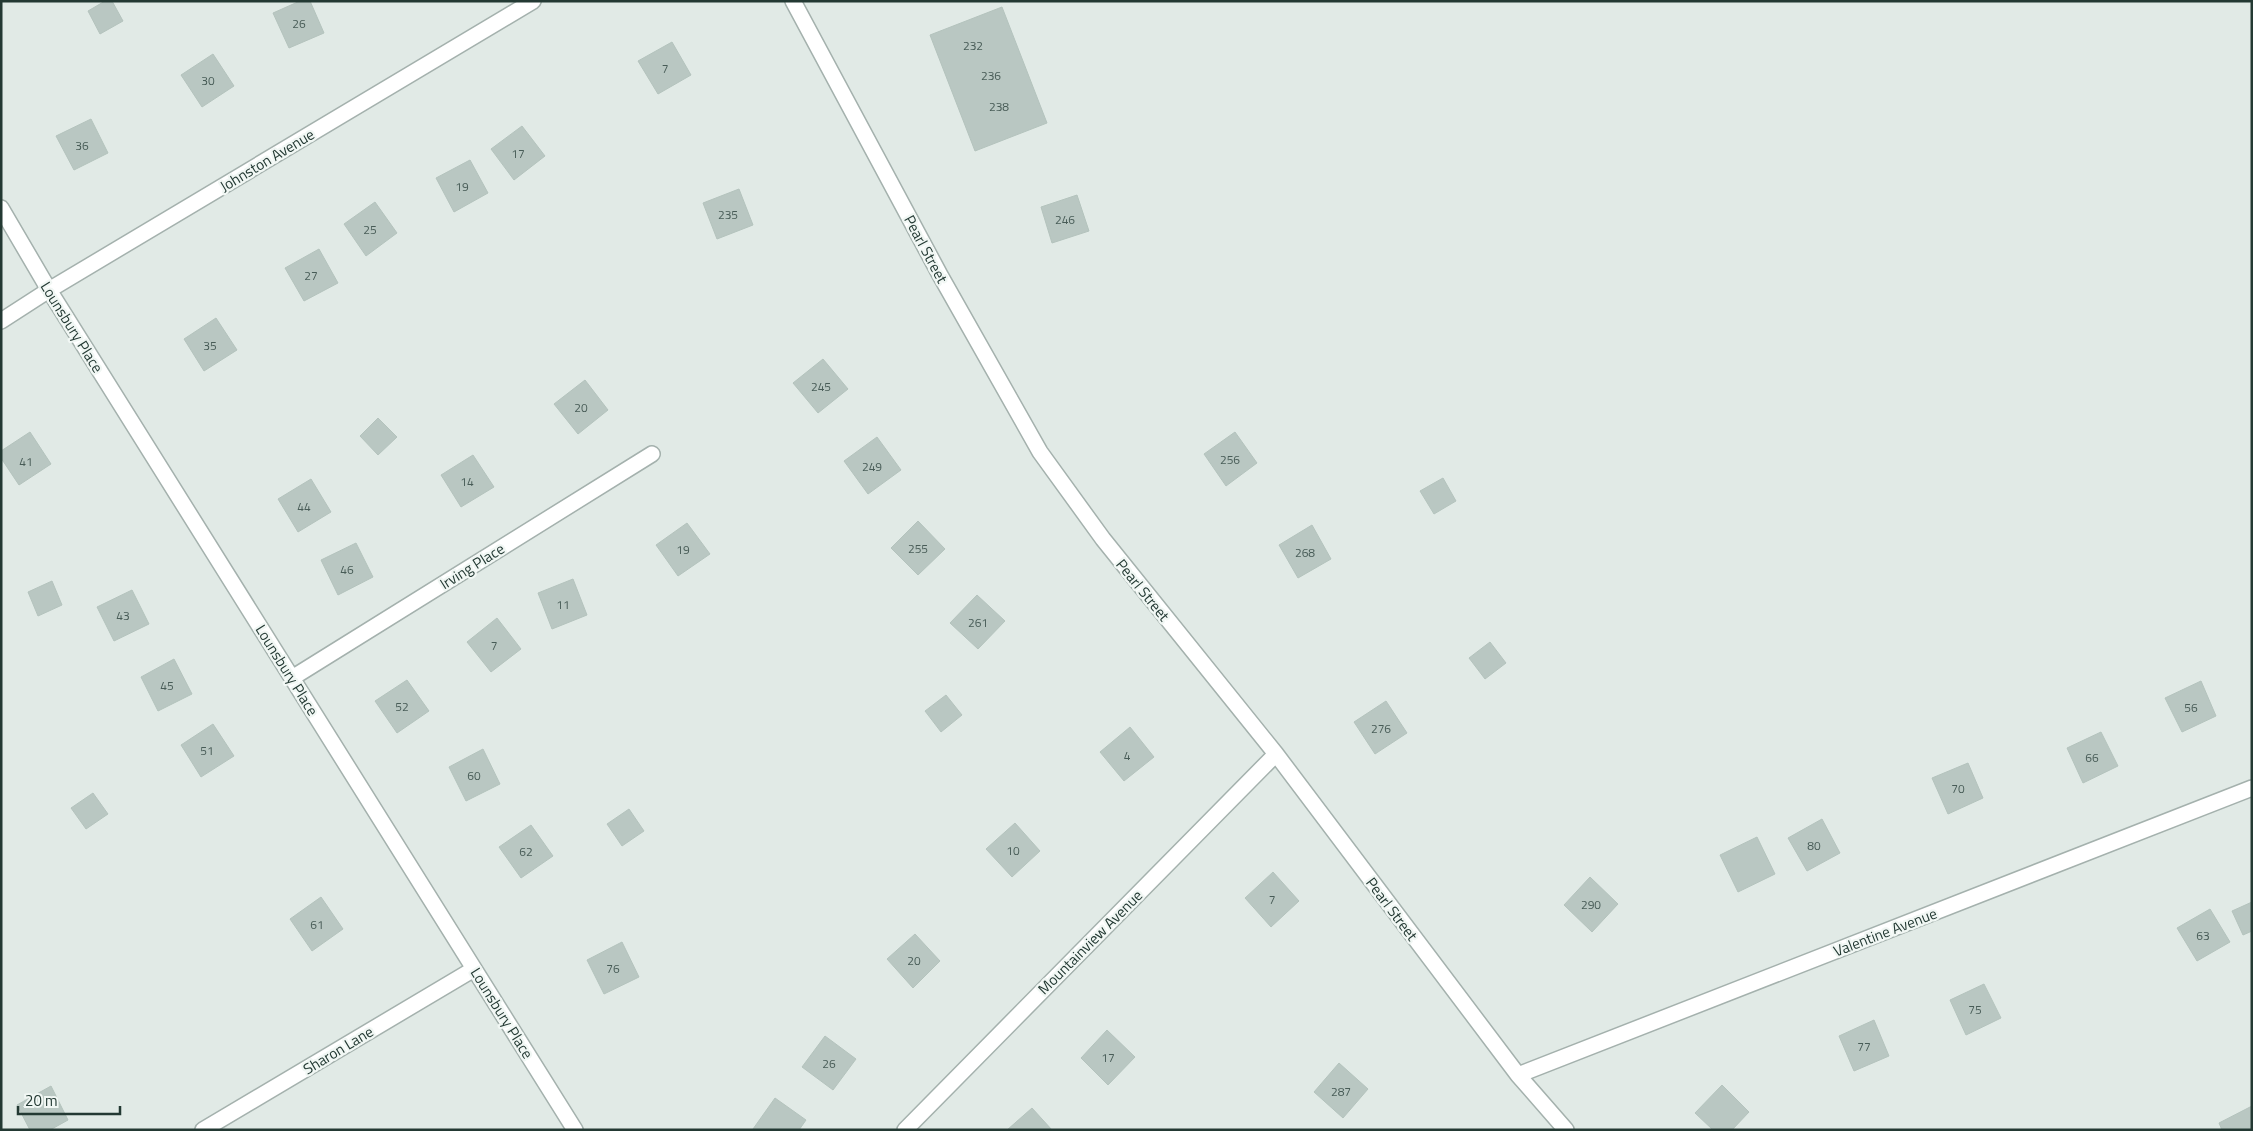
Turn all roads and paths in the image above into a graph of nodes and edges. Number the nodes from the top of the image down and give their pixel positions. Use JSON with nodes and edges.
{"nodes":[{"id":1,"x":533,"y":1,"type":"edge"},
{"id":2,"x":793,"y":1,"type":"edge"},
{"id":3,"x":1,"y":208,"type":"edge"},
{"id":4,"x":49,"y":290,"type":"junction"},
{"id":5,"x":1,"y":321,"type":"edge"},
{"id":6,"x":652,"y":454,"type":"dead end"},
{"id":7,"x":292,"y":678,"type":"junction"},
{"id":8,"x":1276,"y":754,"type":"junction"},
{"id":9,"x":2252,"y":788,"type":"edge"},
{"id":10,"x":474,"y":969,"type":"junction"},
{"id":11,"x":1518,"y":1075,"type":"junction"},
{"id":12,"x":203,"y":1130,"type":"edge"},
{"id":13,"x":575,"y":1130,"type":"edge"},
{"id":14,"x":905,"y":1130,"type":"edge"},
{"id":15,"x":1566,"y":1130,"type":"edge"}],
"edges":[{"from":1,"to":4,"type":"street","name":"Johnston Avenue"},
{"from":2,"to":8,"type":"street","name":"Pearl Street"},
{"from":3,"to":4,"type":"street","name":"Lounsbury Place"},
{"from":4,"to":5,"type":"street","name":"Johnston Avenue"},
{"from":4,"to":7,"type":"street","name":"Lounsbury Place"},
{"from":6,"to":7,"type":"street","name":"Irving Place"},
{"from":7,"to":10,"type":"street","name":"Lounsbury Place"},
{"from":8,"to":11,"type":"street","name":"Pearl Street"},
{"from":8,"to":14,"type":"street","name":"Mountainview Avenue"},
{"from":9,"to":11,"type":"street","name":"Valentine Avenue"},
{"from":10,"to":12,"type":"street","name":"Sharon Lane"},
{"from":10,"to":13,"type":"street","name":"Lounsbury Place"},
{"from":11,"to":15,"type":"street","name":"Pearl Street"}]}
